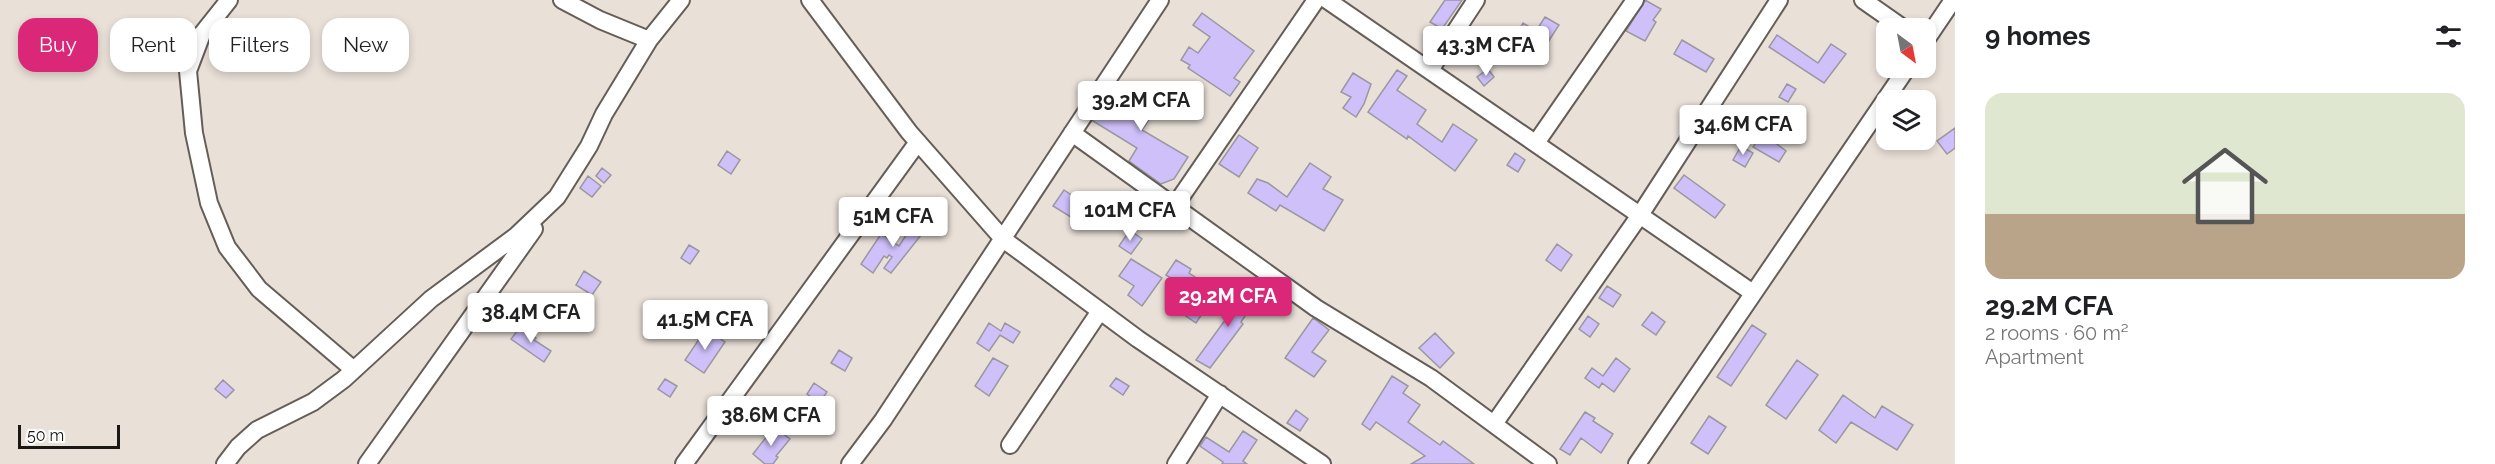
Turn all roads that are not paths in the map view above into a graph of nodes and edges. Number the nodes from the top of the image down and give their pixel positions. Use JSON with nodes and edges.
{"nodes":[{"id":1,"x":229,"y":0,"type":"edge"},
{"id":2,"x":562,"y":0,"type":"edge"},
{"id":3,"x":681,"y":0,"type":"edge"},
{"id":4,"x":810,"y":0,"type":"edge"},
{"id":5,"x":1160,"y":0,"type":"edge"},
{"id":6,"x":1316,"y":0,"type":"edge"},
{"id":7,"x":1327,"y":0,"type":"edge"},
{"id":8,"x":1476,"y":0,"type":"edge"},
{"id":9,"x":1635,"y":0,"type":"edge"},
{"id":10,"x":1779,"y":0,"type":"edge"},
{"id":11,"x":1863,"y":0,"type":"edge"},
{"id":12,"x":1953,"y":0,"type":"edge"},
{"id":13,"x":1889,"y":18,"type":"edge"},
{"id":14,"x":1936,"y":25,"type":"edge"},
{"id":15,"x":649,"y":40,"type":"junction"},
{"id":16,"x":1430,"y":70,"type":"junction"},
{"id":17,"x":1900,"y":78,"type":"edge"},
{"id":18,"x":1072,"y":134,"type":"junction"},
{"id":19,"x":918,"y":142,"type":"junction"},
{"id":20,"x":1536,"y":143,"type":"junction"},
{"id":21,"x":557,"y":197,"type":"junction"},
{"id":22,"x":1174,"y":207,"type":"junction"},
{"id":23,"x":1640,"y":215,"type":"junction"},
{"id":24,"x":1003,"y":238,"type":"junction"},
{"id":25,"x":1753,"y":293,"type":"junction"},
{"id":26,"x":1100,"y":311,"type":"junction"},
{"id":27,"x":354,"y":370,"type":"junction"},
{"id":28,"x":1220,"y":394,"type":"junction"},
{"id":29,"x":1494,"y":424,"type":"junction"},
{"id":30,"x":1010,"y":445,"type":"dead end"},
{"id":31,"x":1320,"y":463,"type":"edge"},
{"id":32,"x":225,"y":464,"type":"edge"},
{"id":33,"x":367,"y":464,"type":"edge"},
{"id":34,"x":684,"y":464,"type":"edge"},
{"id":35,"x":850,"y":464,"type":"edge"},
{"id":36,"x":1176,"y":464,"type":"edge"},
{"id":37,"x":1548,"y":464,"type":"edge"},
{"id":38,"x":1637,"y":464,"type":"edge"}],
"edges":[{"from":1,"to":27,"type":"street"},
{"from":2,"to":15,"type":"street"},
{"from":3,"to":15,"type":"street"},
{"from":4,"to":19,"type":"street"},
{"from":5,"to":18,"type":"street"},
{"from":6,"to":22,"type":"street"},
{"from":7,"to":16,"type":"street"},
{"from":8,"to":16,"type":"street"},
{"from":9,"to":20,"type":"street"},
{"from":10,"to":23,"type":"street"},
{"from":11,"to":13,"type":"street"},
{"from":12,"to":14,"type":"street"},
{"from":15,"to":21,"type":"street"},
{"from":16,"to":20,"type":"street"},
{"from":17,"to":25,"type":"street"},
{"from":18,"to":22,"type":"street"},
{"from":18,"to":24,"type":"street"},
{"from":19,"to":24,"type":"street"},
{"from":19,"to":34,"type":"street"},
{"from":20,"to":23,"type":"street"},
{"from":21,"to":27,"type":"street"},
{"from":21,"to":33,"type":"street"},
{"from":22,"to":29,"type":"street"},
{"from":23,"to":25,"type":"street"},
{"from":23,"to":29,"type":"street"},
{"from":24,"to":26,"type":"street"},
{"from":24,"to":35,"type":"street"},
{"from":25,"to":38,"type":"street"},
{"from":26,"to":28,"type":"street"},
{"from":26,"to":30,"type":"street"},
{"from":27,"to":32,"type":"street"},
{"from":28,"to":31,"type":"street"},
{"from":28,"to":36,"type":"street"},
{"from":29,"to":37,"type":"street"}]}
